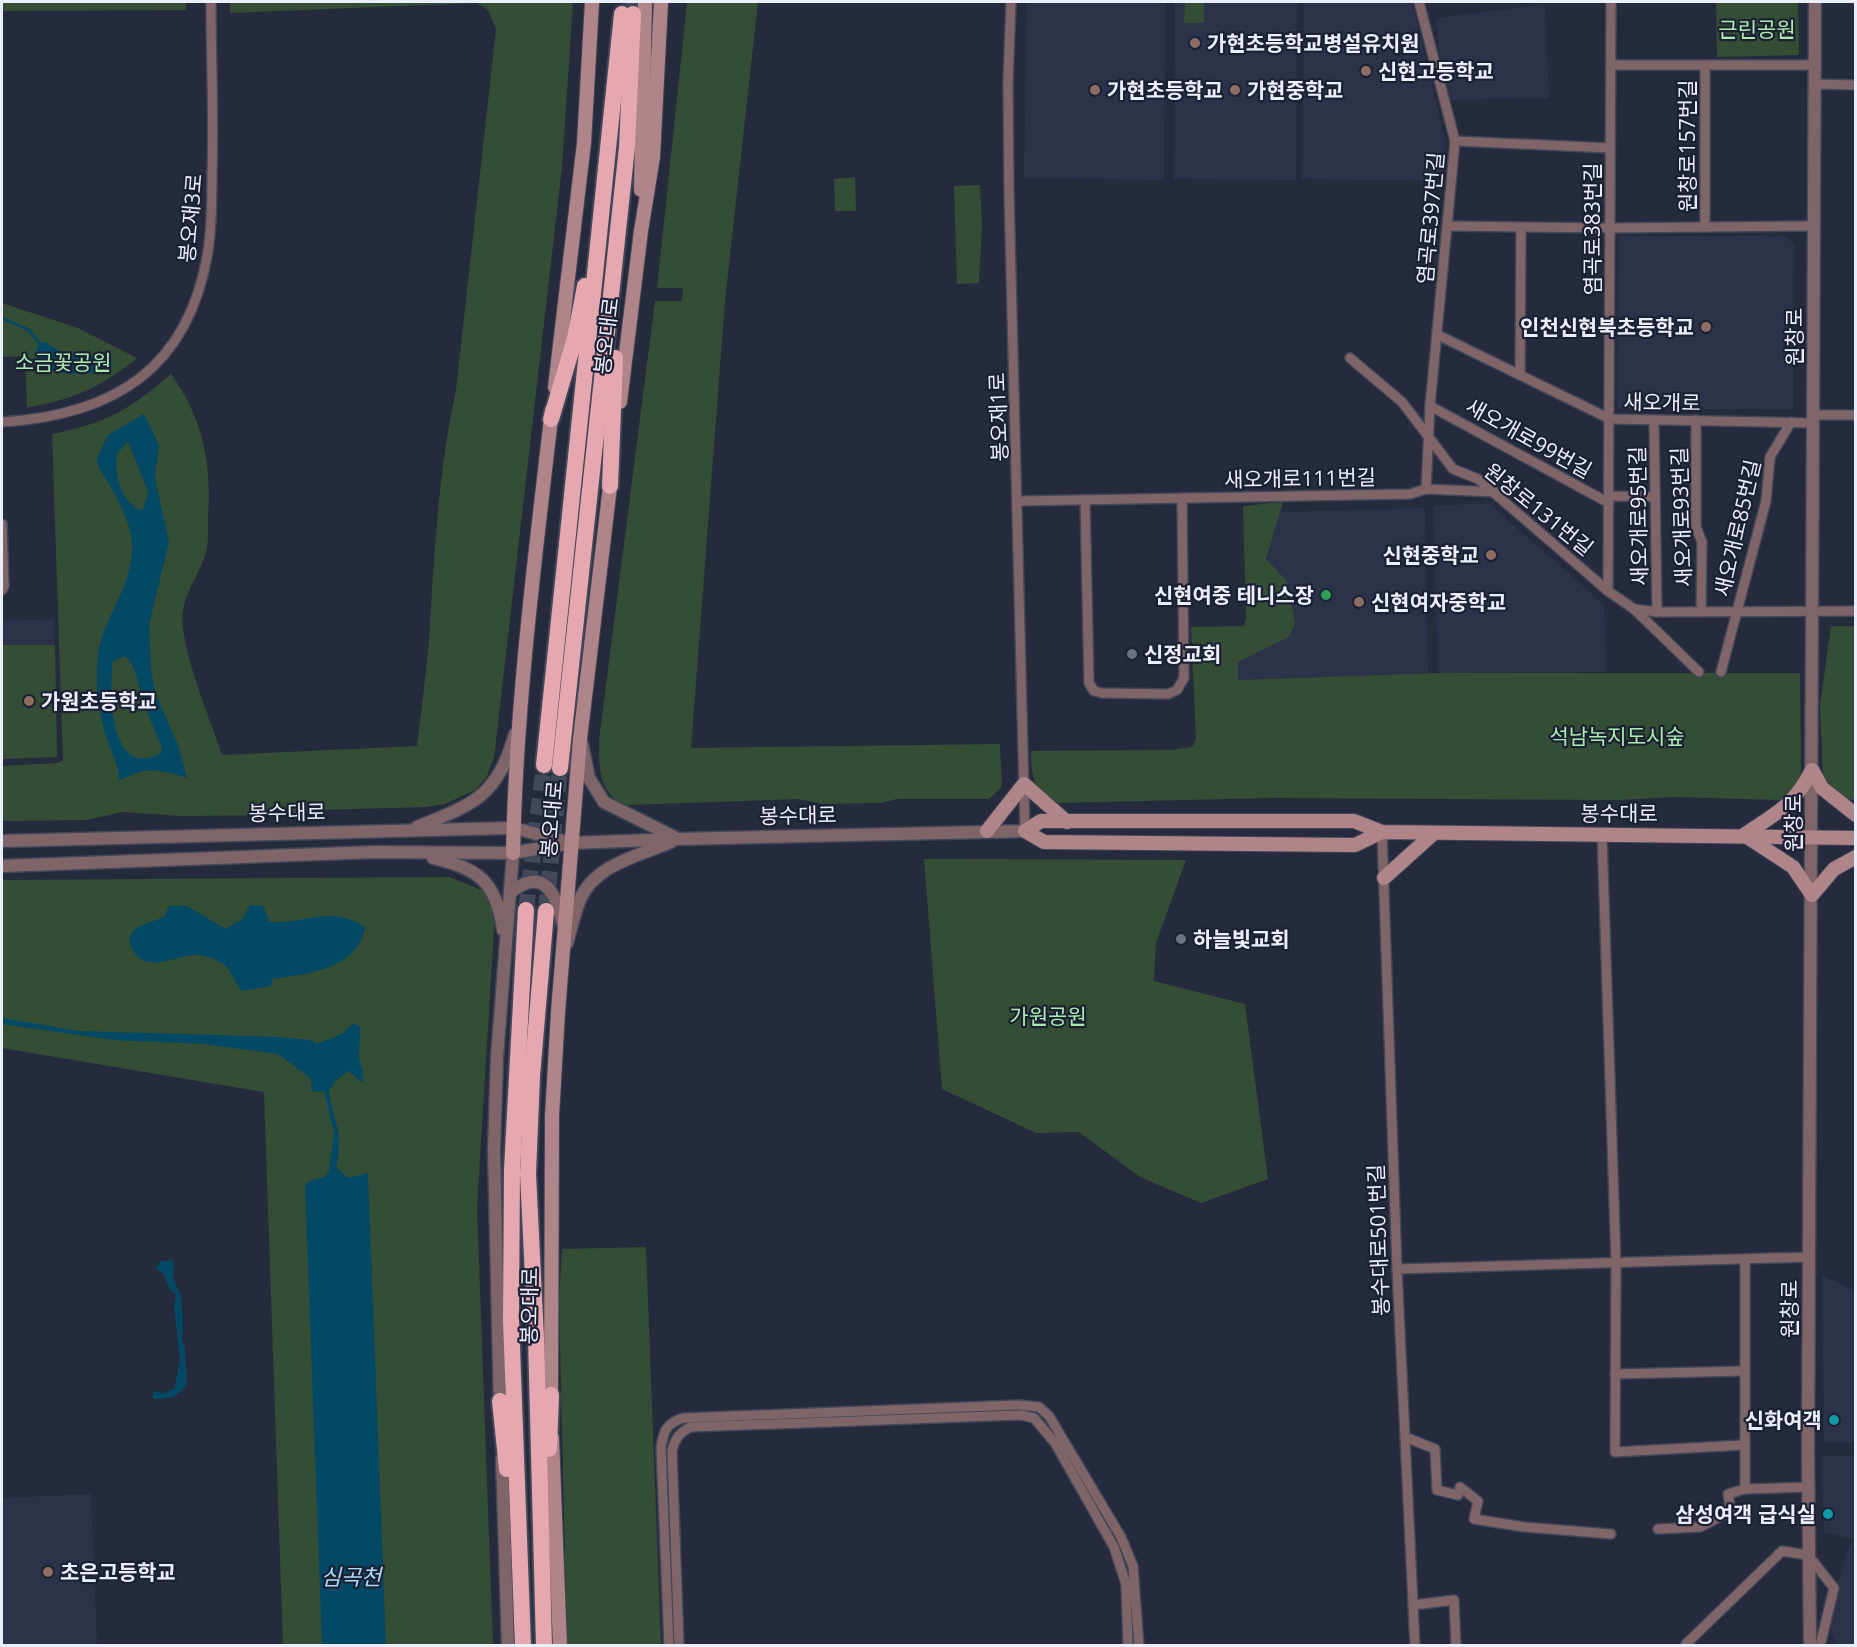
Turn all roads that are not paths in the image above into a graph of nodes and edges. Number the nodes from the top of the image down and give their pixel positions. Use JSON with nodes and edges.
{"nodes":[{"id":1,"x":211,"y":2,"type":"edge"},
{"id":2,"x":592,"y":2,"type":"edge"},
{"id":3,"x":645,"y":2,"type":"tunnel mouth"},
{"id":4,"x":661,"y":2,"type":"edge"},
{"id":5,"x":1011,"y":2,"type":"edge"},
{"id":6,"x":1419,"y":2,"type":"edge"},
{"id":7,"x":1611,"y":2,"type":"edge"},
{"id":8,"x":1815,"y":2,"type":"edge"},
{"id":9,"x":1611,"y":65,"type":"junction"},
{"id":10,"x":1705,"y":65,"type":"junction"},
{"id":11,"x":1815,"y":65,"type":"junction"},
{"id":12,"x":1815,"y":84,"type":"junction"},
{"id":13,"x":1856,"y":85,"type":"edge"},
{"id":14,"x":1455,"y":141,"type":"junction"},
{"id":15,"x":627,"y":147,"type":"junction"},
{"id":16,"x":1611,"y":148,"type":"junction"},
{"id":17,"x":608,"y":164,"type":"junction"},
{"id":18,"x":1448,"y":226,"type":"junction"},
{"id":19,"x":1814,"y":226,"type":"junction"},
{"id":20,"x":1521,"y":227,"type":"junction"},
{"id":21,"x":1705,"y":227,"type":"junction"},
{"id":22,"x":1610,"y":228,"type":"junction"},
{"id":23,"x":641,"y":231,"type":"junction"},
{"id":24,"x":1438,"y":335,"type":"junction"},
{"id":25,"x":1350,"y":358,"type":"dead end"},
{"id":26,"x":1520,"y":375,"type":"junction"},
{"id":27,"x":1431,"y":406,"type":"junction"},
{"id":28,"x":1856,"y":415,"type":"edge"},
{"id":29,"x":551,"y":419,"type":"junction"},
{"id":30,"x":1610,"y":419,"type":"junction"},
{"id":31,"x":1813,"y":419,"type":"junction"},
{"id":32,"x":1654,"y":420,"type":"junction"},
{"id":33,"x":1696,"y":420,"type":"junction"},
{"id":34,"x":2,"y":422,"type":"edge"},
{"id":35,"x":1791,"y":422,"type":"junction"},
{"id":36,"x":1429,"y":437,"type":"junction"},
{"id":37,"x":610,"y":486,"type":"junction"},
{"id":38,"x":1426,"y":489,"type":"junction"},
{"id":39,"x":1495,"y":492,"type":"junction"},
{"id":40,"x":1655,"y":497,"type":"junction"},
{"id":41,"x":1182,"y":498,"type":"junction"},
{"id":42,"x":1085,"y":500,"type":"junction"},
{"id":43,"x":1609,"y":500,"type":"junction"},
{"id":44,"x":1019,"y":501,"type":"junction"},
{"id":45,"x":2,"y":524,"type":"edge"},
{"id":46,"x":2,"y":590,"type":"edge"},
{"id":47,"x":1608,"y":591,"type":"junction"},
{"id":48,"x":1634,"y":609,"type":"junction"},
{"id":49,"x":1812,"y":611,"type":"junction"},
{"id":50,"x":1856,"y":611,"type":"edge"},
{"id":51,"x":1657,"y":612,"type":"junction"},
{"id":52,"x":1701,"y":612,"type":"junction"},
{"id":53,"x":1736,"y":612,"type":"junction"},
{"id":54,"x":1699,"y":672,"type":"dead end"},
{"id":55,"x":1721,"y":672,"type":"dead end"},
{"id":56,"x":522,"y":710,"type":"junction"},
{"id":57,"x":580,"y":739,"type":"junction"},
{"id":58,"x":1812,"y":770,"type":"junction"},
{"id":59,"x":1024,"y":784,"type":"junction"},
{"id":60,"x":1856,"y":815,"type":"edge"},
{"id":61,"x":1066,"y":822,"type":"junction"},
{"id":62,"x":514,"y":828,"type":"junction"},
{"id":63,"x":410,"y":830,"type":"junction"},
{"id":64,"x":987,"y":831,"type":"junction"},
{"id":65,"x":1025,"y":831,"type":"junction"},
{"id":66,"x":1382,"y":832,"type":"junction"},
{"id":67,"x":1434,"y":833,"type":"junction"},
{"id":68,"x":1602,"y":834,"type":"junction"},
{"id":69,"x":1744,"y":835,"type":"junction"},
{"id":70,"x":1813,"y":837,"type":"junction"},
{"id":71,"x":678,"y":838,"type":"junction"},
{"id":72,"x":1856,"y":838,"type":"edge"},
{"id":73,"x":2,"y":841,"type":"edge"},
{"id":74,"x":571,"y":843,"type":"junction"},
{"id":75,"x":412,"y":852,"type":"junction"},
{"id":76,"x":513,"y":853,"type":"junction"},
{"id":77,"x":1856,"y":857,"type":"edge"},
{"id":78,"x":2,"y":866,"type":"edge"},
{"id":79,"x":1384,"y":878,"type":"junction"},
{"id":80,"x":510,"y":893,"type":"junction"},
{"id":81,"x":1812,"y":894,"type":"junction"},
{"id":82,"x":526,"y":910,"type":"tunnel mouth"},
{"id":83,"x":546,"y":911,"type":"tunnel mouth"},
{"id":84,"x":564,"y":926,"type":"junction"},
{"id":85,"x":507,"y":950,"type":"junction"},
{"id":86,"x":562,"y":958,"type":"junction"},
{"id":87,"x":1809,"y":1257,"type":"junction"},
{"id":88,"x":1745,"y":1261,"type":"junction"},
{"id":89,"x":1616,"y":1264,"type":"junction"},
{"id":90,"x":1396,"y":1269,"type":"junction"},
{"id":91,"x":1745,"y":1371,"type":"junction"},
{"id":92,"x":1615,"y":1374,"type":"junction"},
{"id":93,"x":551,"y":1395,"type":"junction"},
{"id":94,"x":500,"y":1401,"type":"junction"},
{"id":95,"x":1405,"y":1437,"type":"junction"},
{"id":96,"x":1744,"y":1445,"type":"junction"},
{"id":97,"x":1808,"y":1487,"type":"junction"},
{"id":98,"x":1745,"y":1489,"type":"junction"},
{"id":99,"x":1658,"y":1529,"type":"dead end"},
{"id":100,"x":1611,"y":1534,"type":"dead end"},
{"id":101,"x":1808,"y":1555,"type":"junction"},
{"id":102,"x":1413,"y":1605,"type":"junction"},
{"id":103,"x":543,"y":1614,"type":"junction"},
{"id":104,"x":522,"y":1615,"type":"junction"},
{"id":105,"x":1686,"y":1644,"type":"dead end"},
{"id":106,"x":508,"y":1646,"type":"edge"},
{"id":107,"x":523,"y":1646,"type":"edge"},
{"id":108,"x":544,"y":1646,"type":"edge"},
{"id":109,"x":560,"y":1646,"type":"edge"},
{"id":110,"x":669,"y":1646,"type":"edge"},
{"id":111,"x":680,"y":1646,"type":"edge"},
{"id":112,"x":1128,"y":1646,"type":"edge"},
{"id":113,"x":1139,"y":1646,"type":"edge"},
{"id":114,"x":1414,"y":1646,"type":"edge"},
{"id":115,"x":1456,"y":1646,"type":"edge"},
{"id":116,"x":1810,"y":1646,"type":"edge"},
{"id":117,"x":1820,"y":1646,"type":"edge"}],
"edges":[{"from":1,"to":34,"type":"street","name":"봉오재3로"},
{"from":2,"to":29,"type":"main road","name":"봉오대로"},
{"from":3,"to":23,"type":"main road"},
{"from":4,"to":23,"type":"main road","name":"봉오대로"},
{"from":5,"to":44,"type":"street","name":"봉오재1로"},
{"from":6,"to":14,"type":"street","name":"염곡로397번길"},
{"from":7,"to":9,"type":"street","name":"염곡로383번길"},
{"from":8,"to":11,"type":"street","name":"원창로"},
{"from":9,"to":10,"type":"street"},
{"from":9,"to":16,"type":"street","name":"염곡로383번길"},
{"from":10,"to":11,"type":"street"},
{"from":10,"to":21,"type":"street","name":"원창로157번길"},
{"from":11,"to":12,"type":"street","name":"원창로"},
{"from":12,"to":13,"type":"street"},
{"from":12,"to":19,"type":"street","name":"원창로"},
{"from":14,"to":16,"type":"street","name":"염곡로383번길"},
{"from":14,"to":18,"type":"street","name":"염곡로397번길"},
{"from":15,"to":17,"type":"highway","name":"봉오대로"},
{"from":15,"to":17,"type":"highway","name":"봉오대로"},
{"from":15,"to":37,"type":"highway"},
{"from":16,"to":22,"type":"street","name":"염곡로383번길"},
{"from":17,"to":29,"type":"highway"},
{"from":18,"to":20,"type":"street","name":"원창로157번길"},
{"from":18,"to":24,"type":"street","name":"염곡로397번길"},
{"from":19,"to":21,"type":"street","name":"원창로157번길"},
{"from":19,"to":31,"type":"street","name":"원창로"},
{"from":20,"to":22,"type":"street","name":"원창로157번길"},
{"from":20,"to":26,"type":"street"},
{"from":21,"to":22,"type":"street","name":"원창로157번길"},
{"from":22,"to":30,"type":"street","name":"염곡로383번길"},
{"from":23,"to":37,"type":"main road","name":"봉오대로"},
{"from":24,"to":26,"type":"street","name":"새오개로"},
{"from":24,"to":27,"type":"street"},
{"from":25,"to":36,"type":"street","name":"원창로131번길"},
{"from":26,"to":30,"type":"street","name":"새오개로"},
{"from":27,"to":36,"type":"street"},
{"from":27,"to":43,"type":"street","name":"새오개로99번길"},
{"from":28,"to":31,"type":"street","name":"새오개로"},
{"from":29,"to":56,"type":"main road","name":"봉오대로"},
{"from":30,"to":32,"type":"street","name":"새오개로"},
{"from":30,"to":43,"type":"street","name":"새오개로99번길"},
{"from":31,"to":35,"type":"street","name":"새오개로"},
{"from":31,"to":49,"type":"street","name":"원창로"},
{"from":32,"to":33,"type":"street","name":"새오개로"},
{"from":32,"to":40,"type":"street","name":"새오개로95번길"},
{"from":33,"to":35,"type":"street","name":"새오개로"},
{"from":33,"to":52,"type":"street","name":"새오개로93번길"},
{"from":35,"to":53,"type":"street","name":"새오개로85번길"},
{"from":36,"to":38,"type":"street"},
{"from":36,"to":39,"type":"street","name":"원창로131번길"},
{"from":37,"to":57,"type":"main road","name":"봉오대로"},
{"from":38,"to":39,"type":"street","name":"새오개로111번길"},
{"from":38,"to":41,"type":"street","name":"새오개로111번길"},
{"from":39,"to":47,"type":"street","name":"원창로131번길"},
{"from":40,"to":43,"type":"street"},
{"from":40,"to":51,"type":"street","name":"새오개로95번길"},
{"from":41,"to":42,"type":"street","name":"새오개로111번길"},
{"from":41,"to":42,"type":"street"},
{"from":42,"to":44,"type":"street","name":"새오개로111번길"},
{"from":43,"to":47,"type":"street","name":"새오개로99번길"},
{"from":44,"to":59,"type":"street","name":"봉오재1로"},
{"from":45,"to":46,"type":"street"},
{"from":47,"to":48,"type":"street","name":"원창로131번길"},
{"from":48,"to":51,"type":"street","name":"원창로131번길"},
{"from":48,"to":54,"type":"street","name":"원창로131번길"},
{"from":49,"to":50,"type":"street","name":"원창로131번길"},
{"from":49,"to":53,"type":"street","name":"원창로131번길"},
{"from":49,"to":58,"type":"street","name":"원창로"},
{"from":51,"to":52,"type":"street","name":"원창로131번길"},
{"from":52,"to":53,"type":"street","name":"원창로131번길"},
{"from":53,"to":55,"type":"street"},
{"from":56,"to":62,"type":"main road","name":"봉오대로"},
{"from":56,"to":63,"type":"street"},
{"from":57,"to":71,"type":"street"},
{"from":57,"to":74,"type":"main road","name":"봉오대로"},
{"from":58,"to":60,"type":"main road"},
{"from":58,"to":69,"type":"main road"},
{"from":58,"to":70,"type":"street","name":"원창로"},
{"from":59,"to":61,"type":"main road"},
{"from":59,"to":64,"type":"main road"},
{"from":59,"to":65,"type":"street","name":"봉오재1로"},
{"from":61,"to":65,"type":"main road","name":"봉수대로"},
{"from":61,"to":66,"type":"main road","name":"봉수대로"},
{"from":62,"to":63,"type":"street","name":"봉수대로"},
{"from":62,"to":74,"type":"street","name":"봉수대로"},
{"from":62,"to":76,"type":"main road","name":"봉오대로"},
{"from":63,"to":73,"type":"street","name":"봉수대로"},
{"from":64,"to":65,"type":"street","name":"봉수대로"},
{"from":64,"to":71,"type":"street","name":"봉수대로"},
{"from":65,"to":66,"type":"main road","name":"봉수대로"},
{"from":66,"to":67,"type":"main road","name":"봉수대로"},
{"from":66,"to":79,"type":"street","name":"봉수대로501번길"},
{"from":67,"to":68,"type":"main road","name":"봉수대로"},
{"from":67,"to":79,"type":"main road"},
{"from":68,"to":69,"type":"main road","name":"봉수대로"},
{"from":68,"to":89,"type":"street"},
{"from":69,"to":70,"type":"main road","name":"봉수대로"},
{"from":69,"to":81,"type":"main road"},
{"from":70,"to":72,"type":"main road","name":"봉수대로"},
{"from":70,"to":81,"type":"street","name":"원창로"},
{"from":71,"to":74,"type":"street","name":"봉수대로"},
{"from":71,"to":86,"type":"street"},
{"from":74,"to":76,"type":"street","name":"봉수대로"},
{"from":74,"to":84,"type":"main road","name":"봉오대로"},
{"from":75,"to":76,"type":"street","name":"봉수대로"},
{"from":75,"to":78,"type":"street","name":"봉수대로"},
{"from":75,"to":85,"type":"street"},
{"from":76,"to":80,"type":"street","name":"봉오대로"},
{"from":77,"to":81,"type":"main road"},
{"from":79,"to":90,"type":"street","name":"봉수대로501번길"},
{"from":80,"to":84,"type":"street"},
{"from":80,"to":85,"type":"street","name":"봉오대로"},
{"from":81,"to":87,"type":"street","name":"원창로"},
{"from":82,"to":104,"type":"highway","name":"봉오대로"},
{"from":83,"to":103,"type":"highway","name":"봉오대로"},
{"from":84,"to":86,"type":"main road","name":"봉오대로"},
{"from":85,"to":94,"type":"street","name":"봉오대로"},
{"from":86,"to":93,"type":"main road","name":"봉오대로"},
{"from":87,"to":88,"type":"street"},
{"from":87,"to":97,"type":"street","name":"원창로"},
{"from":88,"to":89,"type":"street"},
{"from":88,"to":91,"type":"street"},
{"from":89,"to":90,"type":"street"},
{"from":89,"to":92,"type":"street"},
{"from":90,"to":95,"type":"street","name":"봉수대로501번길"},
{"from":91,"to":92,"type":"street"},
{"from":91,"to":96,"type":"street"},
{"from":92,"to":96,"type":"street"},
{"from":93,"to":103,"type":"highway"},
{"from":93,"to":109,"type":"main road","name":"봉오대로"},
{"from":94,"to":104,"type":"highway"},
{"from":94,"to":106,"type":"street","name":"봉오대로"},
{"from":95,"to":100,"type":"street"},
{"from":95,"to":102,"type":"street","name":"봉수대로501번길"},
{"from":96,"to":98,"type":"street"},
{"from":97,"to":98,"type":"street"},
{"from":97,"to":101,"type":"street","name":"원창로"},
{"from":98,"to":99,"type":"street"},
{"from":101,"to":105,"type":"street"},
{"from":101,"to":116,"type":"street","name":"원창로"},
{"from":101,"to":117,"type":"street"},
{"from":102,"to":114,"type":"street","name":"봉수대로501번길"},
{"from":102,"to":115,"type":"street"},
{"from":103,"to":108,"type":"highway","name":"봉오대로"},
{"from":104,"to":107,"type":"highway","name":"봉오대로"},
{"from":110,"to":113,"type":"street"},
{"from":111,"to":112,"type":"street"}]}
